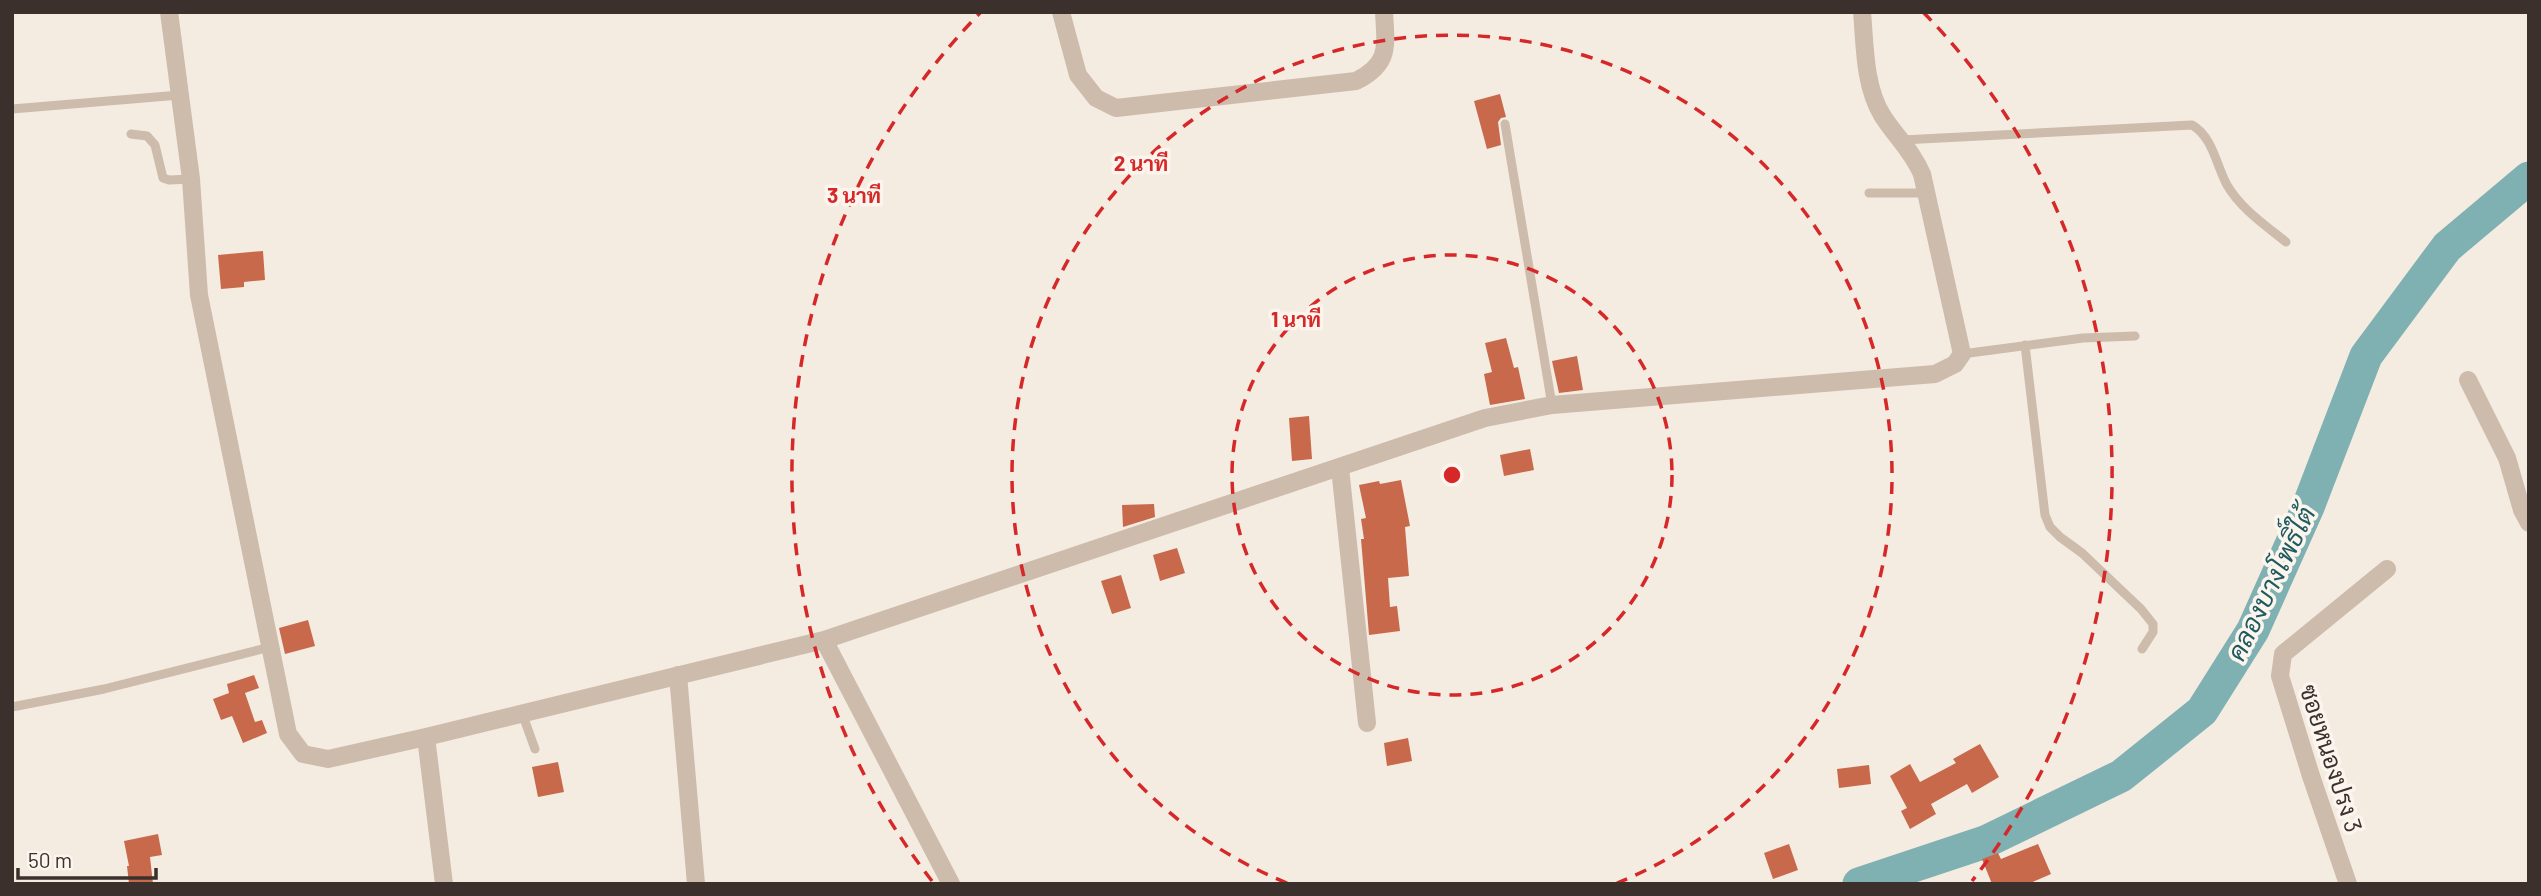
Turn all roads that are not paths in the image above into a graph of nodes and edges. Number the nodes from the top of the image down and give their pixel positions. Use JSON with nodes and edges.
{"nodes":[{"id":1,"x":169,"y":12,"type":"edge"},
{"id":2,"x":1061,"y":12,"type":"edge"},
{"id":3,"x":1384,"y":12,"type":"edge"},
{"id":4,"x":1862,"y":12,"type":"edge"},
{"id":5,"x":180,"y":95,"type":"junction"},
{"id":6,"x":12,"y":109,"type":"edge"},
{"id":7,"x":1505,"y":124,"type":"dead end"},
{"id":8,"x":131,"y":134,"type":"dead end"},
{"id":9,"x":1902,"y":140,"type":"junction"},
{"id":10,"x":191,"y":178,"type":"junction"},
{"id":11,"x":1869,"y":193,"type":"dead end"},
{"id":12,"x":1927,"y":193,"type":"junction"},
{"id":13,"x":2286,"y":243,"type":"dead end"},
{"id":14,"x":2135,"y":336,"type":"dead end"},
{"id":15,"x":2025,"y":345,"type":"junction"},
{"id":16,"x":1962,"y":354,"type":"junction"},
{"id":17,"x":2469,"y":380,"type":"dead end"},
{"id":18,"x":1552,"y":405,"type":"junction"},
{"id":19,"x":1340,"y":468,"type":"junction"},
{"id":20,"x":2529,"y":523,"type":"edge"},
{"id":21,"x":2387,"y":569,"type":"dead end"},
{"id":22,"x":824,"y":640,"type":"junction"},
{"id":23,"x":270,"y":647,"type":"junction"},
{"id":24,"x":2141,"y":649,"type":"dead end"},
{"id":25,"x":678,"y":675,"type":"junction"},
{"id":26,"x":12,"y":707,"type":"edge"},
{"id":27,"x":522,"y":713,"type":"junction"},
{"id":28,"x":1367,"y":723,"type":"dead end"},
{"id":29,"x":426,"y":737,"type":"junction"},
{"id":30,"x":535,"y":749,"type":"dead end"},
{"id":31,"x":444,"y":884,"type":"edge"},
{"id":32,"x":696,"y":884,"type":"edge"},
{"id":33,"x":951,"y":884,"type":"edge"},
{"id":34,"x":2348,"y":884,"type":"edge"}],
"edges":[{"from":1,"to":5,"type":"street"},
{"from":2,"to":3,"type":"street"},
{"from":4,"to":9,"type":"street"},
{"from":5,"to":6,"type":"lane"},
{"from":5,"to":10,"type":"street"},
{"from":7,"to":18,"type":"lane"},
{"from":8,"to":10,"type":"lane"},
{"from":9,"to":12,"type":"street"},
{"from":9,"to":13,"type":"lane"},
{"from":10,"to":23,"type":"street"},
{"from":11,"to":12,"type":"lane"},
{"from":12,"to":16,"type":"street"},
{"from":14,"to":15,"type":"lane"},
{"from":15,"to":16,"type":"lane"},
{"from":15,"to":24,"type":"lane"},
{"from":16,"to":18,"type":"street"},
{"from":17,"to":20,"type":"street"},
{"from":18,"to":19,"type":"street"},
{"from":19,"to":22,"type":"street"},
{"from":19,"to":28,"type":"street"},
{"from":21,"to":34,"type":"street","name":"ซอยหนองปรง 3"},
{"from":22,"to":25,"type":"street"},
{"from":22,"to":33,"type":"street"},
{"from":23,"to":26,"type":"lane"},
{"from":23,"to":29,"type":"street"},
{"from":25,"to":27,"type":"street"},
{"from":25,"to":32,"type":"street"},
{"from":27,"to":29,"type":"street"},
{"from":27,"to":30,"type":"lane"},
{"from":29,"to":31,"type":"street"}]}
